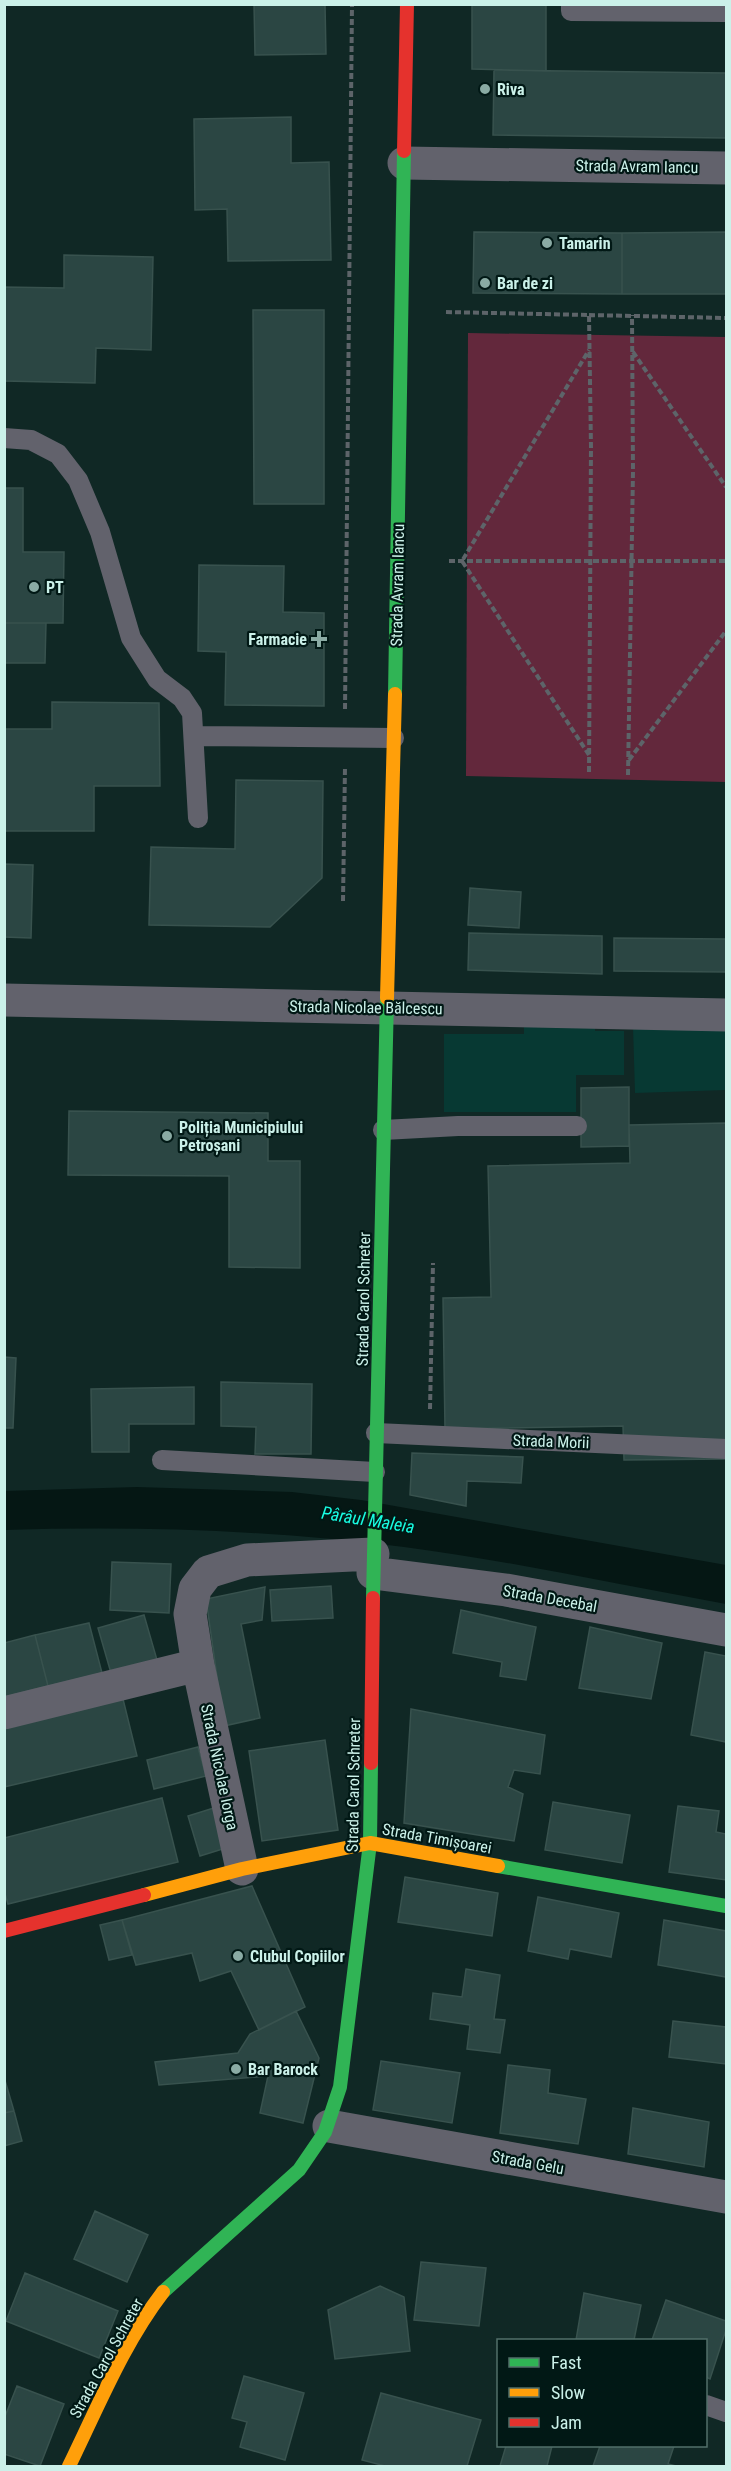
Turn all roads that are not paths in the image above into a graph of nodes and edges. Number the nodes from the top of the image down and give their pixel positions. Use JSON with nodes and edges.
{"nodes":[{"id":1,"x":407,"y":4,"type":"edge"},
{"id":2,"x":571,"y":4,"type":"edge"},
{"id":3,"x":726,"y":12,"type":"edge"},
{"id":4,"x":404,"y":163,"type":"junction"},
{"id":5,"x":726,"y":168,"type":"edge"},
{"id":6,"x":4,"y":438,"type":"edge"},
{"id":7,"x":194,"y":736,"type":"junction"},
{"id":8,"x":394,"y":738,"type":"junction"},
{"id":9,"x":198,"y":818,"type":"dead end"},
{"id":10,"x":4,"y":1000,"type":"edge"},
{"id":11,"x":386,"y":1006,"type":"junction"},
{"id":12,"x":726,"y":1015,"type":"edge"},
{"id":13,"x":577,"y":1126,"type":"dead end"},
{"id":14,"x":383,"y":1130,"type":"junction"},
{"id":15,"x":376,"y":1433,"type":"junction"},
{"id":16,"x":726,"y":1449,"type":"edge"},
{"id":17,"x":162,"y":1460,"type":"dead end"},
{"id":18,"x":375,"y":1472,"type":"junction"},
{"id":19,"x":373,"y":1563,"type":"junction"},
{"id":20,"x":726,"y":1630,"type":"edge"},
{"id":21,"x":198,"y":1665,"type":"junction"},
{"id":22,"x":4,"y":1713,"type":"edge"},
{"id":23,"x":370,"y":1843,"type":"junction"},
{"id":24,"x":243,"y":1869,"type":"junction"},
{"id":25,"x":726,"y":1906,"type":"edge"},
{"id":26,"x":4,"y":1931,"type":"edge"},
{"id":27,"x":329,"y":2126,"type":"junction"},
{"id":28,"x":726,"y":2197,"type":"edge"},
{"id":29,"x":707,"y":2407,"type":"edge"},
{"id":30,"x":726,"y":2412,"type":"edge"},
{"id":31,"x":69,"y":2466,"type":"edge"}],
"edges":[{"from":1,"to":4,"type":"street","name":"Strada Avram Iancu"},
{"from":2,"to":3,"type":"lane"},
{"from":4,"to":5,"type":"street","name":"Strada Avram Iancu"},
{"from":4,"to":8,"type":"street","name":"Strada Avram Iancu"},
{"from":6,"to":7,"type":"lane"},
{"from":7,"to":8,"type":"lane"},
{"from":7,"to":9,"type":"lane"},
{"from":8,"to":11,"type":"street","name":"Strada Avram Iancu"},
{"from":10,"to":11,"type":"street","name":"Strada Nicolae Bălcescu"},
{"from":11,"to":12,"type":"street","name":"Strada Nicolae Bălcescu"},
{"from":11,"to":14,"type":"street","name":"Strada Carol Schreter"},
{"from":13,"to":14,"type":"lane"},
{"from":14,"to":15,"type":"street","name":"Strada Carol Schreter"},
{"from":15,"to":16,"type":"lane","name":"Strada Morii"},
{"from":15,"to":18,"type":"street","name":"Strada Carol Schreter"},
{"from":17,"to":18,"type":"lane"},
{"from":18,"to":19,"type":"street","name":"Strada Carol Schreter"},
{"from":19,"to":20,"type":"street","name":"Strada Decebal"},
{"from":19,"to":21,"type":"street","name":"Strada Nicolae Iorga"},
{"from":19,"to":23,"type":"street","name":"Strada Carol Schreter"},
{"from":21,"to":22,"type":"street"},
{"from":21,"to":24,"type":"street","name":"Strada Nicolae Iorga"},
{"from":23,"to":24,"type":"street","name":"Strada Timișoarei"},
{"from":23,"to":25,"type":"street","name":"Strada Timișoarei"},
{"from":23,"to":27,"type":"street","name":"Strada Carol Schreter"},
{"from":24,"to":26,"type":"street","name":"Strada Timișoarei"},
{"from":27,"to":28,"type":"street","name":"Strada Gelu"},
{"from":27,"to":31,"type":"street","name":"Strada Carol Schreter"},
{"from":29,"to":30,"type":"lane"}]}
